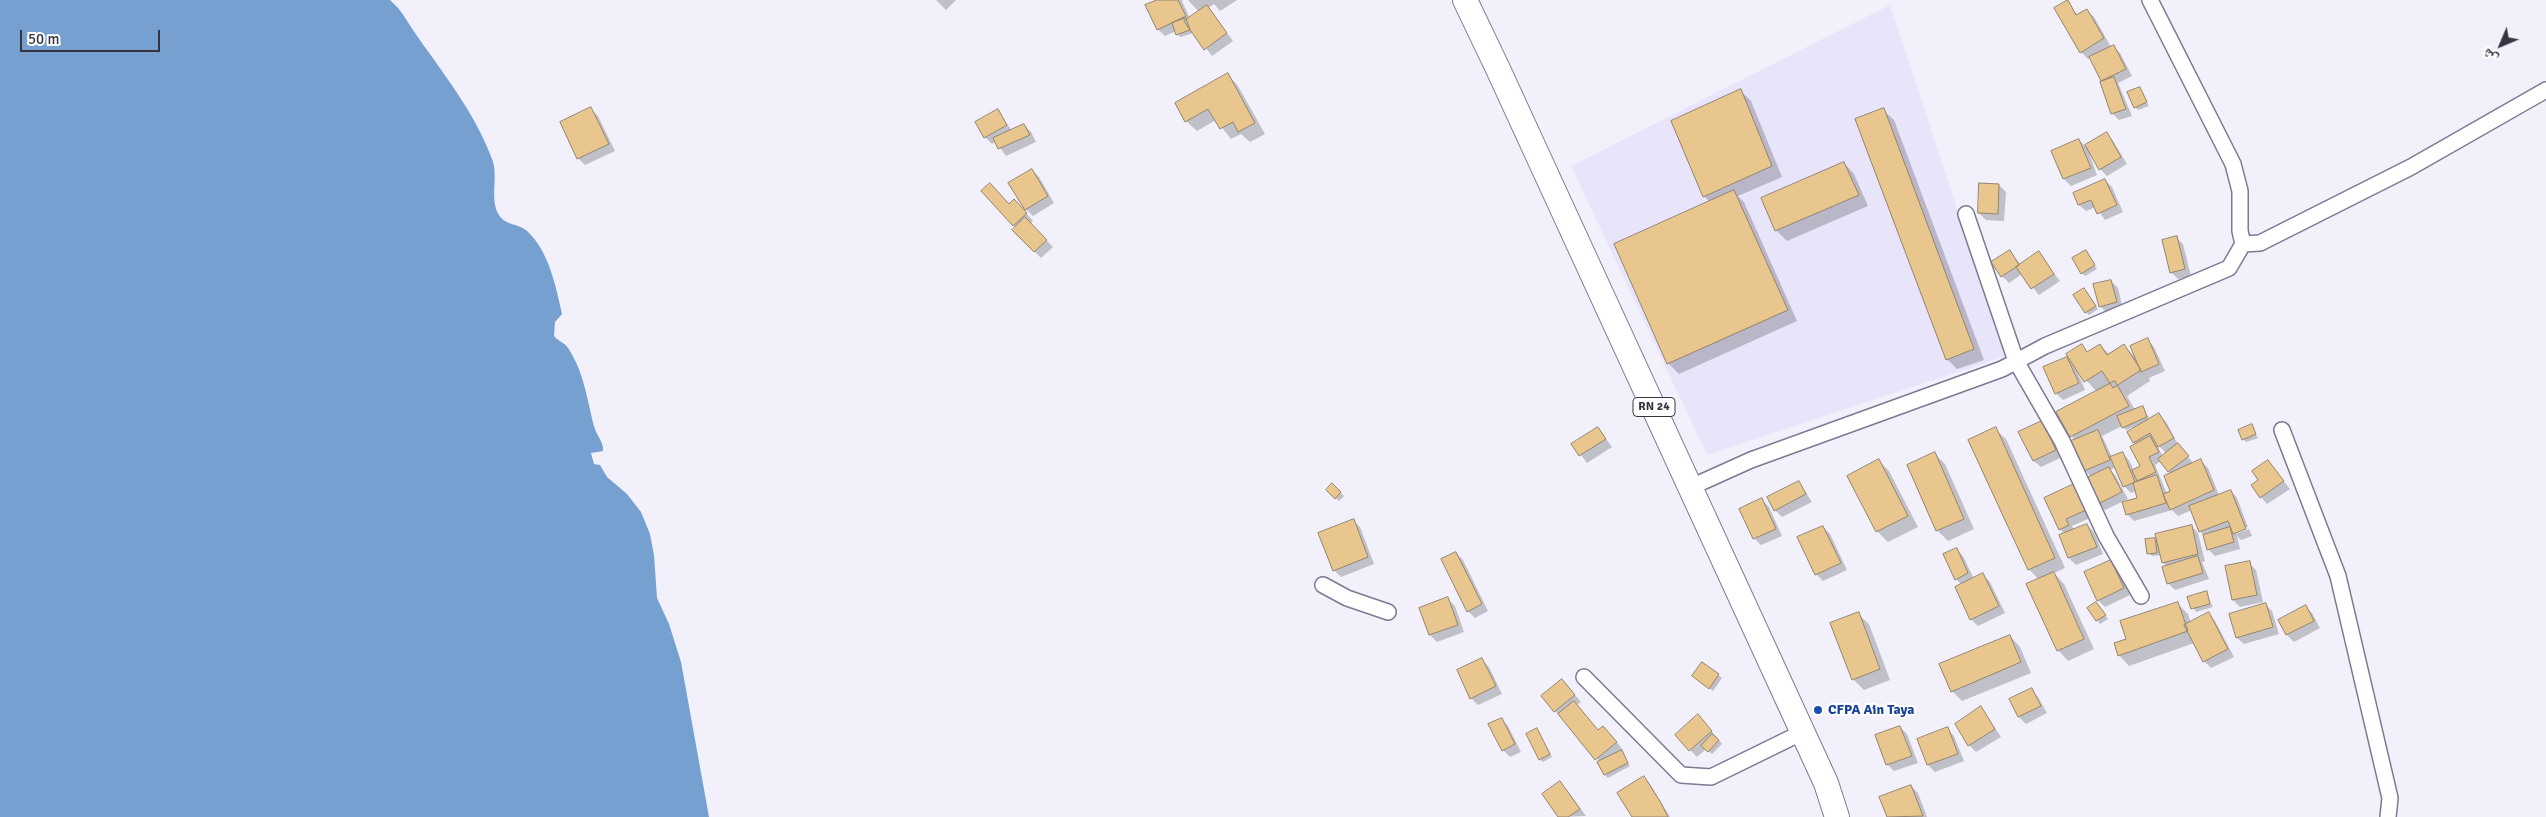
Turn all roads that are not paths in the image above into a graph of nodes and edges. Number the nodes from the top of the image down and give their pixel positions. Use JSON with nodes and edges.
{"nodes":[{"id":1,"x":1465,"y":0,"type":"edge"},
{"id":2,"x":2150,"y":0,"type":"edge"},
{"id":3,"x":2546,"y":90,"type":"edge"},
{"id":4,"x":1966,"y":214,"type":"dead end"},
{"id":5,"x":2243,"y":244,"type":"junction"},
{"id":6,"x":2016,"y":361,"type":"junction"},
{"id":7,"x":2282,"y":430,"type":"dead end"},
{"id":8,"x":1691,"y":487,"type":"junction"},
{"id":9,"x":1322,"y":585,"type":"dead end"},
{"id":10,"x":2141,"y":596,"type":"dead end"},
{"id":11,"x":1388,"y":612,"type":"dead end"},
{"id":12,"x":1584,"y":677,"type":"dead end"},
{"id":13,"x":1803,"y":732,"type":"junction"},
{"id":14,"x":1837,"y":817,"type":"edge"},
{"id":15,"x":2388,"y":817,"type":"edge"}],
"edges":[{"from":1,"to":8,"type":"main road","number":"RN 24"},
{"from":2,"to":5,"type":"street"},
{"from":3,"to":5,"type":"street"},
{"from":4,"to":6,"type":"street"},
{"from":5,"to":6,"type":"street"},
{"from":6,"to":8,"type":"street"},
{"from":6,"to":10,"type":"street"},
{"from":7,"to":15,"type":"street"},
{"from":8,"to":13,"type":"main road","number":"RN 24"},
{"from":9,"to":11,"type":"street"},
{"from":12,"to":13,"type":"street"},
{"from":13,"to":14,"type":"main road","number":"RN 24"}]}
